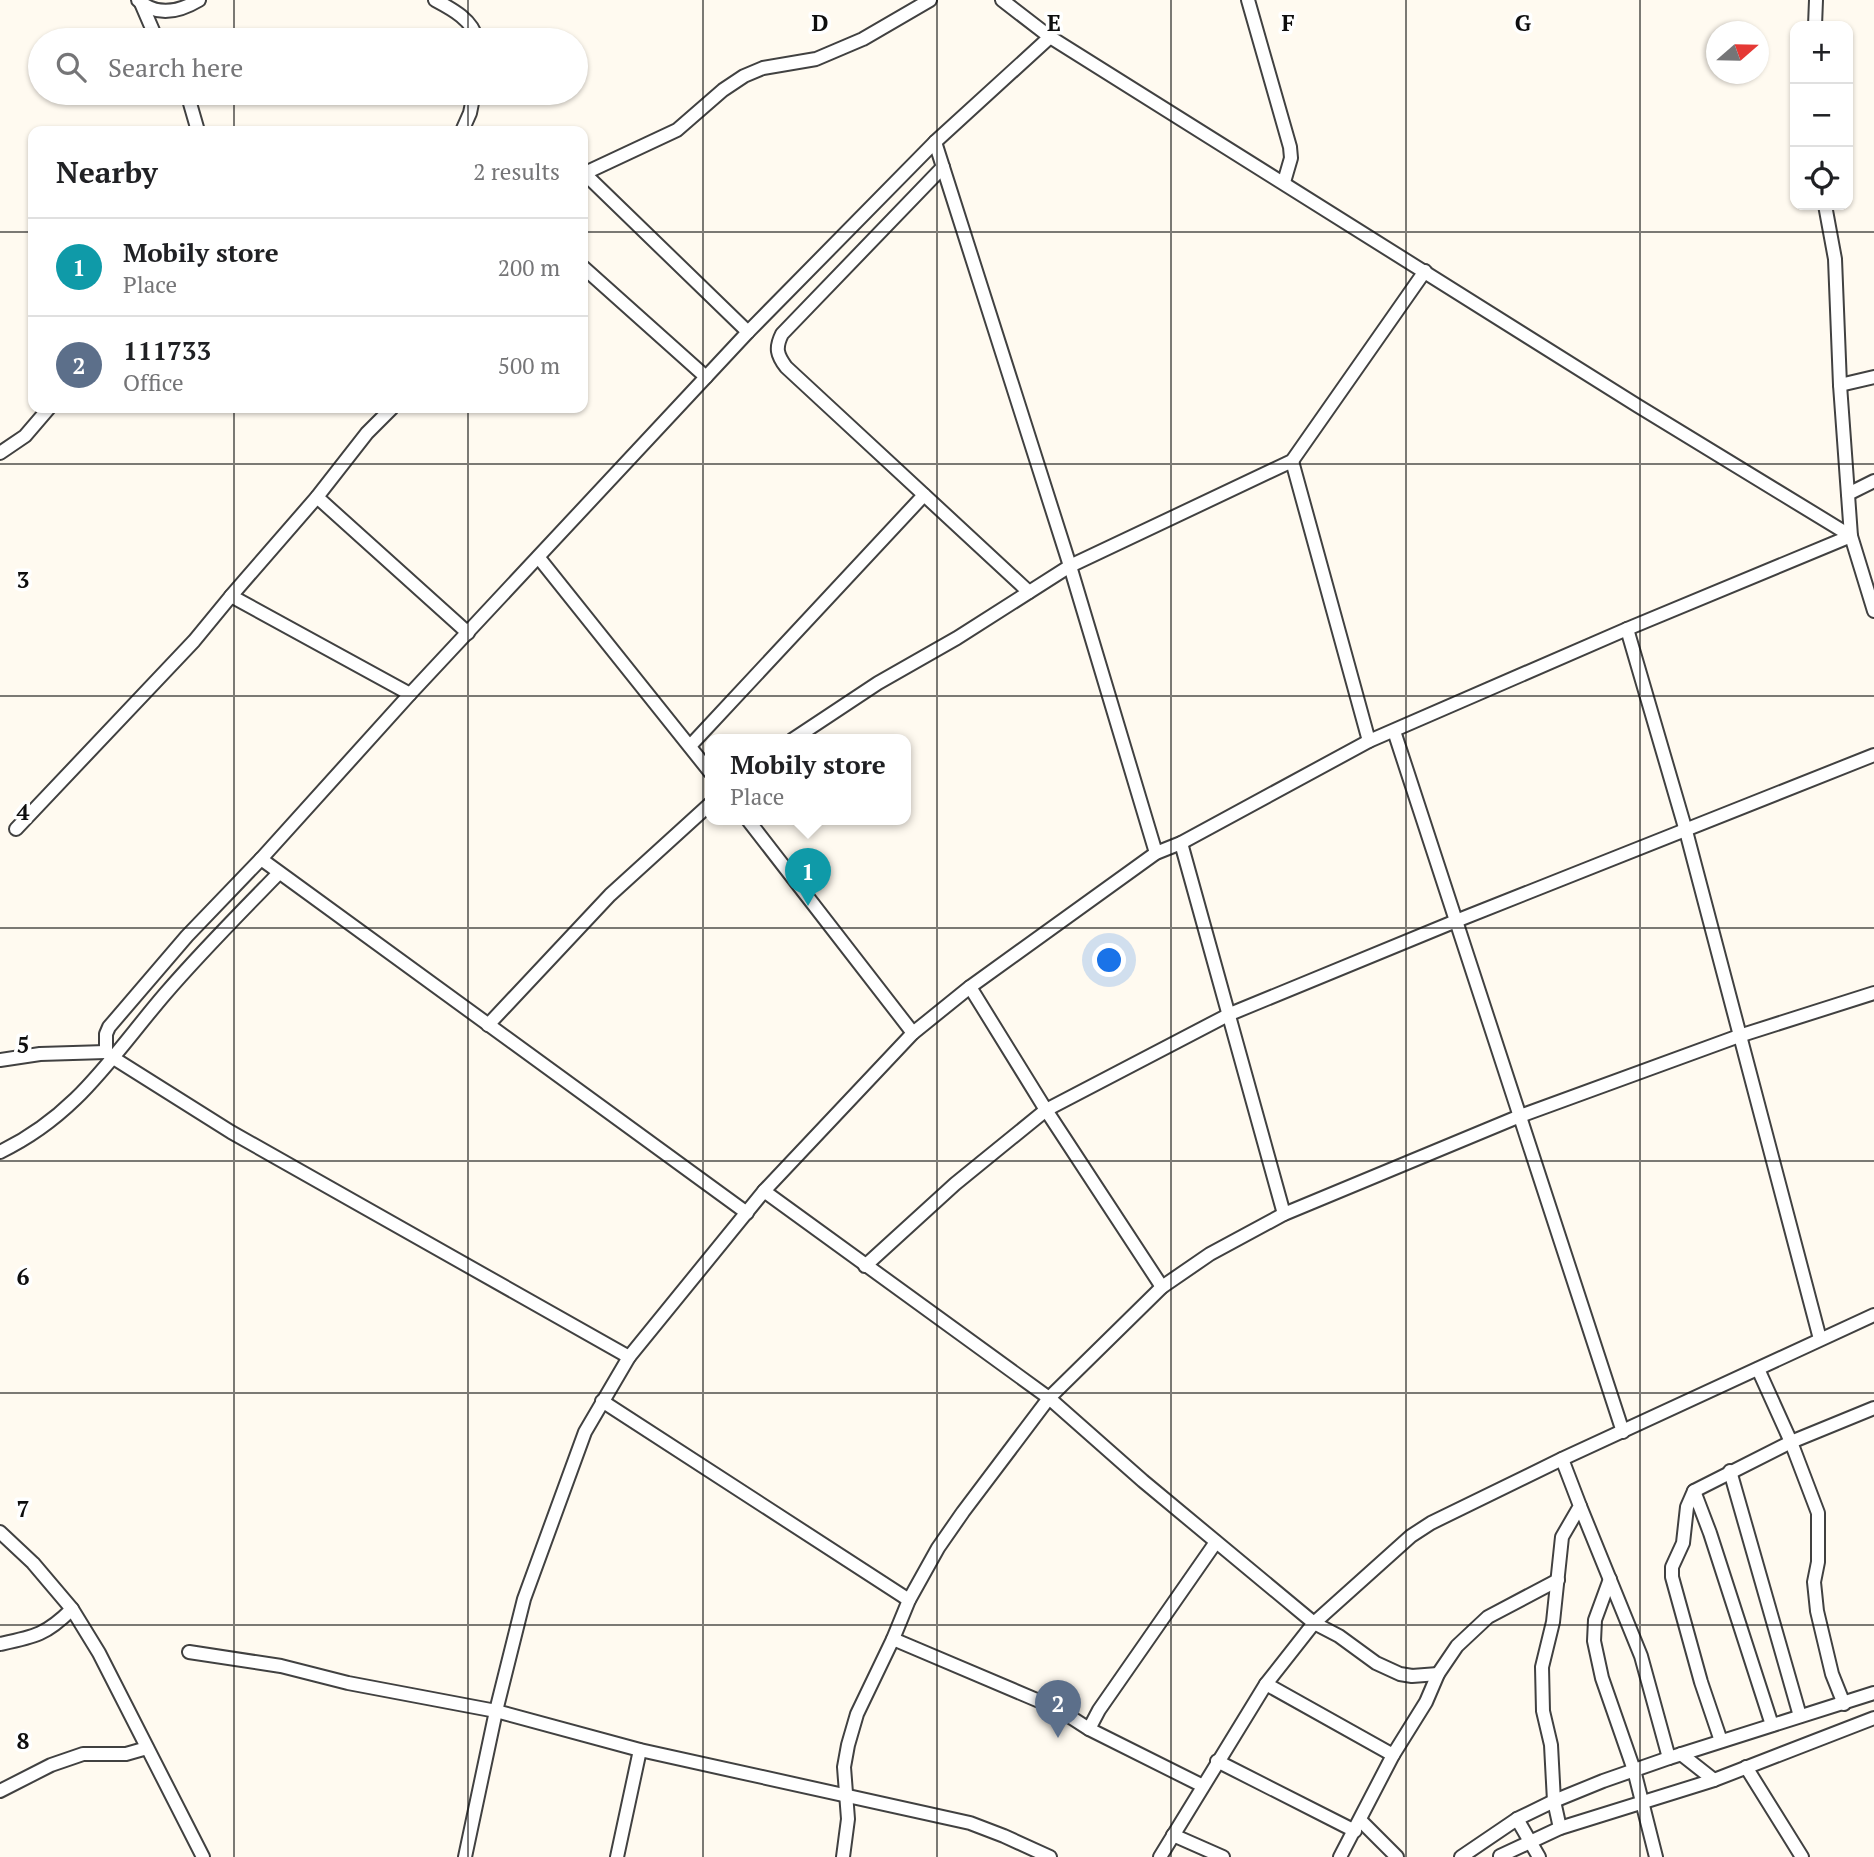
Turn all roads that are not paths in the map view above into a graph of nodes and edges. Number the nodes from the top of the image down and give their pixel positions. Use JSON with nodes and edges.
{"nodes":[{"id":1,"x":199,"y":0,"type":"edge"},
{"id":2,"x":435,"y":0,"type":"edge"},
{"id":3,"x":930,"y":0,"type":"edge"},
{"id":4,"x":1002,"y":0,"type":"edge"},
{"id":5,"x":1248,"y":0,"type":"edge"},
{"id":6,"x":1816,"y":0,"type":"edge"},
{"id":7,"x":140,"y":2,"type":"edge"},
{"id":8,"x":452,"y":4,"type":"edge"},
{"id":9,"x":1815,"y":21,"type":"edge"},
{"id":10,"x":152,"y":28,"type":"edge"},
{"id":11,"x":472,"y":28,"type":"edge"},
{"id":12,"x":1050,"y":37,"type":"junction"},
{"id":13,"x":190,"y":105,"type":"edge"},
{"id":14,"x":472,"y":105,"type":"edge"},
{"id":15,"x":197,"y":126,"type":"edge"},
{"id":16,"x":464,"y":126,"type":"edge"},
{"id":17,"x":935,"y":142,"type":"junction"},
{"id":18,"x":943,"y":167,"type":"junction"},
{"id":19,"x":588,"y":172,"type":"edge"},
{"id":20,"x":588,"y":178,"type":"edge"},
{"id":21,"x":1284,"y":181,"type":"junction"},
{"id":22,"x":1826,"y":210,"type":"edge"},
{"id":23,"x":588,"y":271,"type":"edge"},
{"id":24,"x":1425,"y":271,"type":"junction"},
{"id":25,"x":748,"y":332,"type":"junction"},
{"id":26,"x":706,"y":377,"type":"junction"},
{"id":27,"x":1874,"y":377,"type":"edge"},
{"id":28,"x":1840,"y":385,"type":"junction"},
{"id":29,"x":45,"y":413,"type":"edge"},
{"id":30,"x":387,"y":413,"type":"edge"},
{"id":31,"x":0,"y":453,"type":"edge"},
{"id":32,"x":1292,"y":461,"type":"junction"},
{"id":33,"x":1874,"y":481,"type":"edge"},
{"id":34,"x":1848,"y":494,"type":"junction"},
{"id":35,"x":924,"y":495,"type":"junction"},
{"id":36,"x":317,"y":497,"type":"junction"},
{"id":37,"x":1851,"y":537,"type":"junction"},
{"id":38,"x":538,"y":558,"type":"junction"},
{"id":39,"x":1070,"y":566,"type":"junction"},
{"id":40,"x":1029,"y":592,"type":"junction"},
{"id":41,"x":231,"y":596,"type":"junction"},
{"id":42,"x":1874,"y":611,"type":"edge"},
{"id":43,"x":1627,"y":629,"type":"junction"},
{"id":44,"x":468,"y":633,"type":"junction"},
{"id":45,"x":410,"y":694,"type":"junction"},
{"id":46,"x":1394,"y":731,"type":"junction"},
{"id":47,"x":801,"y":734,"type":"edge"},
{"id":48,"x":1369,"y":741,"type":"junction"},
{"id":49,"x":690,"y":746,"type":"junction"},
{"id":50,"x":1874,"y":755,"type":"edge"},
{"id":51,"x":705,"y":766,"type":"edge"},
{"id":52,"x":705,"y":809,"type":"edge"},
{"id":53,"x":752,"y":825,"type":"edge"},
{"id":54,"x":16,"y":829,"type":"dead end"},
{"id":55,"x":1686,"y":831,"type":"junction"},
{"id":56,"x":1181,"y":843,"type":"junction"},
{"id":57,"x":1156,"y":853,"type":"junction"},
{"id":58,"x":261,"y":859,"type":"junction"},
{"id":59,"x":279,"y":873,"type":"junction"},
{"id":60,"x":1456,"y":921,"type":"junction"},
{"id":61,"x":187,"y":936,"type":"junction"},
{"id":62,"x":202,"y":950,"type":"junction"},
{"id":63,"x":971,"y":987,"type":"junction"},
{"id":64,"x":1874,"y":993,"type":"edge"},
{"id":65,"x":1230,"y":1014,"type":"junction"},
{"id":66,"x":488,"y":1025,"type":"junction"},
{"id":67,"x":913,"y":1032,"type":"junction"},
{"id":68,"x":1739,"y":1036,"type":"junction"},
{"id":69,"x":111,"y":1056,"type":"junction"},
{"id":70,"x":0,"y":1059,"type":"edge"},
{"id":71,"x":1046,"y":1110,"type":"junction"},
{"id":72,"x":1520,"y":1116,"type":"junction"},
{"id":73,"x":0,"y":1152,"type":"edge"},
{"id":74,"x":764,"y":1191,"type":"junction"},
{"id":75,"x":747,"y":1213,"type":"junction"},
{"id":76,"x":1284,"y":1214,"type":"junction"},
{"id":77,"x":865,"y":1266,"type":"junction"},
{"id":78,"x":1162,"y":1287,"type":"junction"},
{"id":79,"x":1874,"y":1315,"type":"edge"},
{"id":80,"x":1820,"y":1339,"type":"junction"},
{"id":81,"x":629,"y":1357,"type":"junction"},
{"id":82,"x":1758,"y":1369,"type":"junction"},
{"id":83,"x":1049,"y":1398,"type":"junction"},
{"id":84,"x":603,"y":1401,"type":"junction"},
{"id":85,"x":1874,"y":1408,"type":"edge"},
{"id":86,"x":1623,"y":1432,"type":"junction"},
{"id":87,"x":1791,"y":1442,"type":"junction"},
{"id":88,"x":1562,"y":1459,"type":"junction"},
{"id":89,"x":1730,"y":1471,"type":"junction"},
{"id":90,"x":1694,"y":1491,"type":"junction"},
{"id":91,"x":1580,"y":1506,"type":"junction"},
{"id":92,"x":0,"y":1532,"type":"edge"},
{"id":93,"x":1216,"y":1542,"type":"junction"},
{"id":94,"x":1610,"y":1579,"type":"junction"},
{"id":95,"x":1558,"y":1580,"type":"junction"},
{"id":96,"x":909,"y":1600,"type":"junction"},
{"id":97,"x":72,"y":1609,"type":"junction"},
{"id":98,"x":1314,"y":1623,"type":"junction"},
{"id":99,"x":893,"y":1639,"type":"junction"},
{"id":100,"x":0,"y":1644,"type":"edge"},
{"id":101,"x":189,"y":1652,"type":"dead end"},
{"id":102,"x":1438,"y":1674,"type":"junction"},
{"id":103,"x":1266,"y":1684,"type":"junction"},
{"id":104,"x":1874,"y":1693,"type":"edge"},
{"id":105,"x":1844,"y":1704,"type":"junction"},
{"id":106,"x":496,"y":1711,"type":"junction"},
{"id":107,"x":1800,"y":1716,"type":"junction"},
{"id":108,"x":1874,"y":1718,"type":"edge"},
{"id":109,"x":1772,"y":1725,"type":"junction"},
{"id":110,"x":1089,"y":1730,"type":"junction"},
{"id":111,"x":1721,"y":1741,"type":"junction"},
{"id":112,"x":147,"y":1748,"type":"junction"},
{"id":113,"x":640,"y":1750,"type":"junction"},
{"id":114,"x":1393,"y":1755,"type":"junction"},
{"id":115,"x":1675,"y":1756,"type":"junction"},
{"id":116,"x":1217,"y":1761,"type":"junction"},
{"id":117,"x":1746,"y":1767,"type":"junction"},
{"id":118,"x":1634,"y":1770,"type":"junction"},
{"id":119,"x":1714,"y":1780,"type":"junction"},
{"id":120,"x":1203,"y":1786,"type":"junction"},
{"id":121,"x":0,"y":1791,"type":"edge"},
{"id":122,"x":846,"y":1797,"type":"junction"},
{"id":123,"x":1554,"y":1801,"type":"junction"},
{"id":124,"x":1641,"y":1804,"type":"junction"},
{"id":125,"x":1517,"y":1819,"type":"junction"},
{"id":126,"x":1358,"y":1826,"type":"junction"},
{"id":127,"x":1560,"y":1828,"type":"junction"},
{"id":128,"x":1173,"y":1835,"type":"junction"},
{"id":129,"x":1529,"y":1843,"type":"junction"},
{"id":130,"x":1500,"y":1856,"type":"edge"},
{"id":131,"x":203,"y":1857,"type":"edge"},
{"id":132,"x":465,"y":1857,"type":"edge"},
{"id":133,"x":617,"y":1857,"type":"edge"},
{"id":134,"x":843,"y":1857,"type":"edge"},
{"id":135,"x":1050,"y":1857,"type":"edge"},
{"id":136,"x":1160,"y":1857,"type":"edge"},
{"id":137,"x":1223,"y":1857,"type":"edge"},
{"id":138,"x":1340,"y":1857,"type":"edge"},
{"id":139,"x":1397,"y":1857,"type":"edge"},
{"id":140,"x":1461,"y":1857,"type":"edge"},
{"id":141,"x":1539,"y":1857,"type":"edge"},
{"id":142,"x":1656,"y":1857,"type":"edge"},
{"id":143,"x":1802,"y":1857,"type":"edge"}],
"edges":[{"from":1,"to":7,"type":"street"},
{"from":2,"to":8,"type":"street"},
{"from":3,"to":19,"type":"street"},
{"from":4,"to":12,"type":"street"},
{"from":5,"to":21,"type":"street"},
{"from":6,"to":9,"type":"street"},
{"from":7,"to":10,"type":"street"},
{"from":8,"to":11,"type":"street"},
{"from":12,"to":17,"type":"street"},
{"from":12,"to":21,"type":"street"},
{"from":13,"to":15,"type":"street"},
{"from":14,"to":16,"type":"street"},
{"from":17,"to":18,"type":"street"},
{"from":17,"to":25,"type":"street"},
{"from":18,"to":35,"type":"street"},
{"from":18,"to":39,"type":"street"},
{"from":20,"to":25,"type":"street"},
{"from":21,"to":24,"type":"street"},
{"from":22,"to":28,"type":"street"},
{"from":23,"to":26,"type":"street"},
{"from":24,"to":32,"type":"street"},
{"from":24,"to":37,"type":"street"},
{"from":25,"to":26,"type":"street"},
{"from":26,"to":38,"type":"street"},
{"from":27,"to":28,"type":"street"},
{"from":28,"to":34,"type":"street"},
{"from":29,"to":31,"type":"street"},
{"from":30,"to":36,"type":"street"},
{"from":32,"to":39,"type":"street"},
{"from":32,"to":48,"type":"street"},
{"from":33,"to":34,"type":"street"},
{"from":34,"to":37,"type":"street"},
{"from":35,"to":40,"type":"street"},
{"from":35,"to":49,"type":"street"},
{"from":36,"to":41,"type":"street"},
{"from":36,"to":44,"type":"street"},
{"from":37,"to":42,"type":"street"},
{"from":37,"to":43,"type":"street"},
{"from":38,"to":44,"type":"street"},
{"from":38,"to":49,"type":"street"},
{"from":39,"to":40,"type":"street"},
{"from":39,"to":57,"type":"street"},
{"from":40,"to":47,"type":"street"},
{"from":41,"to":45,"type":"street"},
{"from":41,"to":54,"type":"street"},
{"from":43,"to":46,"type":"street"},
{"from":43,"to":55,"type":"street"},
{"from":44,"to":45,"type":"street"},
{"from":45,"to":58,"type":"street"},
{"from":46,"to":48,"type":"street"},
{"from":46,"to":60,"type":"street"},
{"from":48,"to":56,"type":"street"},
{"from":49,"to":51,"type":"street"},
{"from":50,"to":55,"type":"street"},
{"from":52,"to":66,"type":"street"},
{"from":53,"to":67,"type":"street"},
{"from":55,"to":60,"type":"street"},
{"from":55,"to":68,"type":"street"},
{"from":56,"to":57,"type":"street"},
{"from":56,"to":65,"type":"street"},
{"from":57,"to":63,"type":"street"},
{"from":58,"to":59,"type":"street"},
{"from":58,"to":61,"type":"street"},
{"from":59,"to":62,"type":"street"},
{"from":59,"to":66,"type":"street"},
{"from":60,"to":65,"type":"street"},
{"from":60,"to":72,"type":"street"},
{"from":61,"to":62,"type":"street"},
{"from":61,"to":69,"type":"street"},
{"from":62,"to":69,"type":"street"},
{"from":63,"to":67,"type":"street"},
{"from":63,"to":71,"type":"street"},
{"from":64,"to":68,"type":"street"},
{"from":65,"to":71,"type":"street"},
{"from":65,"to":76,"type":"street"},
{"from":66,"to":75,"type":"street"},
{"from":67,"to":74,"type":"street"},
{"from":68,"to":72,"type":"street"},
{"from":68,"to":80,"type":"street"},
{"from":69,"to":70,"type":"street"},
{"from":69,"to":73,"type":"street"},
{"from":69,"to":81,"type":"street"},
{"from":71,"to":77,"type":"street"},
{"from":71,"to":78,"type":"street"},
{"from":72,"to":76,"type":"street"},
{"from":72,"to":86,"type":"street"},
{"from":74,"to":75,"type":"street"},
{"from":74,"to":77,"type":"street"},
{"from":75,"to":81,"type":"street"},
{"from":76,"to":78,"type":"street"},
{"from":77,"to":83,"type":"street"},
{"from":78,"to":83,"type":"street"},
{"from":79,"to":80,"type":"street"},
{"from":80,"to":82,"type":"street"},
{"from":81,"to":84,"type":"street"},
{"from":82,"to":86,"type":"street"},
{"from":82,"to":87,"type":"street"},
{"from":83,"to":93,"type":"street"},
{"from":83,"to":96,"type":"street"},
{"from":84,"to":96,"type":"street"},
{"from":84,"to":106,"type":"street"},
{"from":85,"to":87,"type":"street"},
{"from":86,"to":88,"type":"street"},
{"from":87,"to":89,"type":"street"},
{"from":87,"to":105,"type":"street"},
{"from":88,"to":91,"type":"street"},
{"from":88,"to":98,"type":"street"},
{"from":89,"to":90,"type":"street"},
{"from":89,"to":107,"type":"street"},
{"from":90,"to":109,"type":"street"},
{"from":90,"to":111,"type":"street"},
{"from":91,"to":94,"type":"street"},
{"from":91,"to":95,"type":"street"},
{"from":92,"to":97,"type":"street"},
{"from":93,"to":98,"type":"street"},
{"from":93,"to":110,"type":"street"},
{"from":94,"to":115,"type":"street"},
{"from":94,"to":118,"type":"street"},
{"from":95,"to":102,"type":"street"},
{"from":95,"to":123,"type":"street"},
{"from":96,"to":99,"type":"street"},
{"from":97,"to":100,"type":"street"},
{"from":97,"to":112,"type":"street"},
{"from":98,"to":102,"type":"street"},
{"from":98,"to":103,"type":"street"},
{"from":99,"to":110,"type":"street"},
{"from":99,"to":122,"type":"street"},
{"from":101,"to":106,"type":"street"},
{"from":102,"to":114,"type":"street"},
{"from":103,"to":114,"type":"street"},
{"from":103,"to":116,"type":"street"},
{"from":104,"to":105,"type":"street"},
{"from":105,"to":107,"type":"street"},
{"from":106,"to":113,"type":"street"},
{"from":106,"to":132,"type":"street"},
{"from":107,"to":109,"type":"street"},
{"from":108,"to":117,"type":"street"},
{"from":109,"to":111,"type":"street"},
{"from":110,"to":120,"type":"street"},
{"from":111,"to":115,"type":"street"},
{"from":112,"to":121,"type":"street"},
{"from":112,"to":131,"type":"street"},
{"from":113,"to":122,"type":"street"},
{"from":113,"to":133,"type":"street"},
{"from":114,"to":126,"type":"street"},
{"from":115,"to":118,"type":"street"},
{"from":115,"to":119,"type":"street"},
{"from":116,"to":120,"type":"street"},
{"from":116,"to":126,"type":"street"},
{"from":117,"to":119,"type":"street"},
{"from":117,"to":143,"type":"street"},
{"from":118,"to":123,"type":"street"},
{"from":118,"to":124,"type":"street"},
{"from":119,"to":124,"type":"street"},
{"from":120,"to":128,"type":"street"},
{"from":122,"to":134,"type":"street"},
{"from":122,"to":135,"type":"street"},
{"from":123,"to":125,"type":"street"},
{"from":123,"to":127,"type":"street"},
{"from":124,"to":127,"type":"street"},
{"from":124,"to":142,"type":"street"},
{"from":125,"to":129,"type":"street"},
{"from":125,"to":140,"type":"street"},
{"from":126,"to":138,"type":"street"},
{"from":126,"to":139,"type":"street"},
{"from":127,"to":129,"type":"street"},
{"from":128,"to":136,"type":"street"},
{"from":128,"to":137,"type":"street"},
{"from":129,"to":130,"type":"street"},
{"from":129,"to":141,"type":"street"}]}
